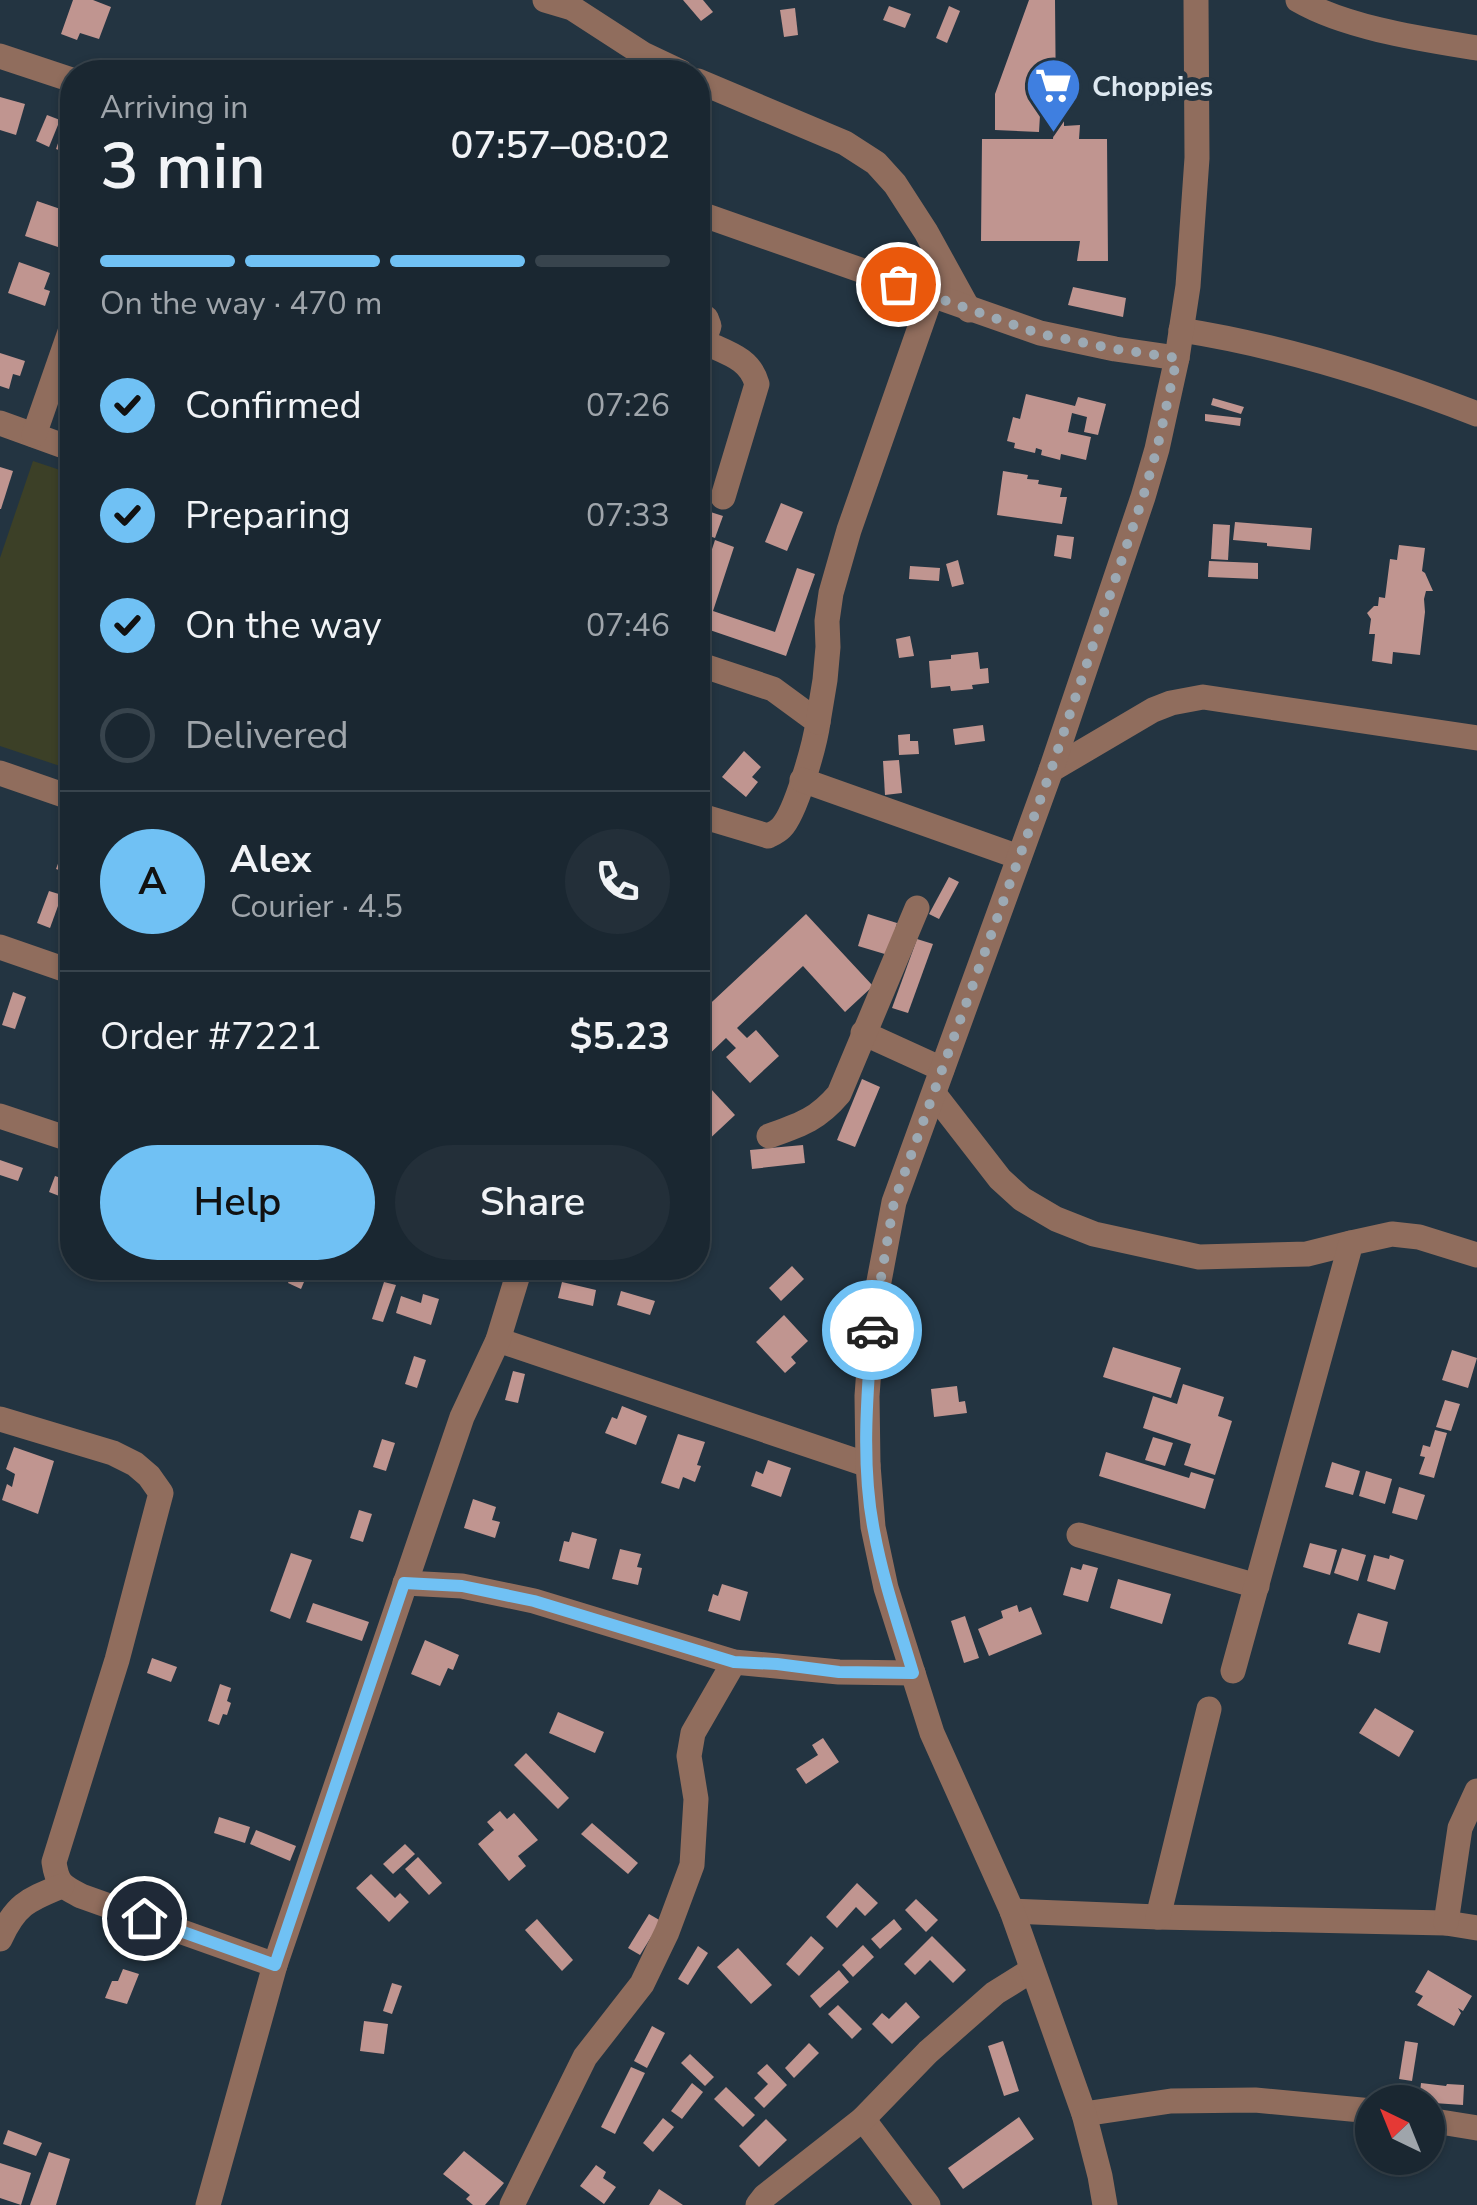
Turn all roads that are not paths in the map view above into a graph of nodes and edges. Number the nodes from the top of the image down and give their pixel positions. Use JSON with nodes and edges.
{"nodes":[{"id":1,"x":545,"y":0,"type":"edge"},
{"id":2,"x":1196,"y":0,"type":"edge"},
{"id":3,"x":1298,"y":0,"type":"edge"},
{"id":4,"x":1477,"y":48,"type":"edge"},
{"id":5,"x":0,"y":56,"type":"edge"},
{"id":6,"x":655,"y":60,"type":"edge"},
{"id":7,"x":60,"y":76,"type":"edge"},
{"id":8,"x":710,"y":85,"type":"edge"},
{"id":9,"x":710,"y":218,"type":"edge"},
{"id":10,"x":932,"y":296,"type":"junction"},
{"id":11,"x":969,"y":310,"type":"junction"},
{"id":12,"x":1181,"y":330,"type":"junction"},
{"id":13,"x":710,"y":352,"type":"edge"},
{"id":14,"x":1177,"y":358,"type":"junction"},
{"id":15,"x":60,"y":360,"type":"edge"},
{"id":16,"x":1477,"y":414,"type":"edge"},
{"id":17,"x":0,"y":423,"type":"edge"},
{"id":18,"x":34,"y":435,"type":"junction"},
{"id":19,"x":60,"y":445,"type":"edge"},
{"id":20,"x":723,"y":496,"type":"dead end"},
{"id":21,"x":710,"y":668,"type":"edge"},
{"id":22,"x":818,"y":722,"type":"junction"},
{"id":23,"x":1477,"y":738,"type":"edge"},
{"id":24,"x":1051,"y":770,"type":"junction"},
{"id":25,"x":0,"y":773,"type":"edge"},
{"id":26,"x":802,"y":780,"type":"junction"},
{"id":27,"x":60,"y":794,"type":"edge"},
{"id":28,"x":710,"y":819,"type":"edge"},
{"id":29,"x":1019,"y":857,"type":"junction"},
{"id":30,"x":916,"y":908,"type":"dead end"},
{"id":31,"x":0,"y":946,"type":"edge"},
{"id":32,"x":60,"y":968,"type":"edge"},
{"id":33,"x":863,"y":1033,"type":"junction"},
{"id":34,"x":938,"y":1081,"type":"junction"},
{"id":35,"x":0,"y":1116,"type":"edge"},
{"id":36,"x":60,"y":1136,"type":"edge"},
{"id":37,"x":769,"y":1136,"type":"dead end"},
{"id":38,"x":1351,"y":1243,"type":"junction"},
{"id":39,"x":1477,"y":1254,"type":"edge"},
{"id":40,"x":516,"y":1280,"type":"edge"},
{"id":41,"x":498,"y":1340,"type":"junction"},
{"id":42,"x":0,"y":1420,"type":"edge"},
{"id":43,"x":868,"y":1465,"type":"junction"},
{"id":44,"x":1079,"y":1536,"type":"dead end"},
{"id":45,"x":404,"y":1583,"type":"junction"},
{"id":46,"x":1256,"y":1586,"type":"junction"},
{"id":47,"x":734,"y":1662,"type":"junction"},
{"id":48,"x":1233,"y":1671,"type":"dead end"},
{"id":49,"x":913,"y":1673,"type":"junction"},
{"id":50,"x":1209,"y":1709,"type":"dead end"},
{"id":51,"x":1477,"y":1790,"type":"edge"},
{"id":52,"x":62,"y":1886,"type":"junction"},
{"id":53,"x":1012,"y":1911,"type":"junction"},
{"id":54,"x":1158,"y":1917,"type":"junction"},
{"id":55,"x":1446,"y":1923,"type":"junction"},
{"id":56,"x":1477,"y":1928,"type":"edge"},
{"id":57,"x":0,"y":1939,"type":"edge"},
{"id":58,"x":275,"y":1965,"type":"junction"},
{"id":59,"x":1032,"y":1970,"type":"junction"},
{"id":60,"x":1355,"y":2108,"type":"edge"},
{"id":61,"x":1084,"y":2114,"type":"junction"},
{"id":62,"x":863,"y":2119,"type":"junction"},
{"id":63,"x":1445,"y":2123,"type":"edge"},
{"id":64,"x":1477,"y":2128,"type":"edge"},
{"id":65,"x":208,"y":2205,"type":"edge"},
{"id":66,"x":512,"y":2205,"type":"edge"},
{"id":67,"x":758,"y":2205,"type":"edge"},
{"id":68,"x":928,"y":2205,"type":"edge"},
{"id":69,"x":1105,"y":2205,"type":"edge"}],
"edges":[{"from":1,"to":6,"type":"street"},
{"from":2,"to":12,"type":"street"},
{"from":3,"to":4,"type":"street"},
{"from":5,"to":7,"type":"street"},
{"from":8,"to":11,"type":"street"},
{"from":9,"to":10,"type":"street"},
{"from":10,"to":11,"type":"street"},
{"from":10,"to":22,"type":"street"},
{"from":11,"to":14,"type":"street"},
{"from":12,"to":14,"type":"street"},
{"from":12,"to":16,"type":"street"},
{"from":13,"to":20,"type":"street"},
{"from":14,"to":24,"type":"street"},
{"from":15,"to":18,"type":"street"},
{"from":17,"to":18,"type":"street"},
{"from":18,"to":19,"type":"street"},
{"from":21,"to":22,"type":"street"},
{"from":22,"to":26,"type":"street"},
{"from":23,"to":24,"type":"street"},
{"from":24,"to":29,"type":"street"},
{"from":25,"to":27,"type":"street"},
{"from":26,"to":28,"type":"street"},
{"from":26,"to":29,"type":"street"},
{"from":29,"to":34,"type":"street"},
{"from":30,"to":33,"type":"street"},
{"from":31,"to":32,"type":"street"},
{"from":33,"to":34,"type":"street"},
{"from":33,"to":37,"type":"street"},
{"from":34,"to":38,"type":"street"},
{"from":34,"to":43,"type":"street"},
{"from":35,"to":36,"type":"street"},
{"from":38,"to":39,"type":"street"},
{"from":38,"to":46,"type":"street"},
{"from":40,"to":41,"type":"street"},
{"from":41,"to":43,"type":"street"},
{"from":41,"to":45,"type":"street"},
{"from":42,"to":52,"type":"street"},
{"from":43,"to":49,"type":"street"},
{"from":44,"to":46,"type":"street"},
{"from":45,"to":47,"type":"street"},
{"from":45,"to":58,"type":"street"},
{"from":46,"to":48,"type":"street"},
{"from":47,"to":49,"type":"street"},
{"from":47,"to":66,"type":"street"},
{"from":49,"to":53,"type":"street"},
{"from":50,"to":54,"type":"street"},
{"from":51,"to":55,"type":"street"},
{"from":52,"to":57,"type":"street"},
{"from":52,"to":58,"type":"street"},
{"from":53,"to":54,"type":"street"},
{"from":53,"to":59,"type":"street"},
{"from":54,"to":55,"type":"street"},
{"from":55,"to":56,"type":"street"},
{"from":58,"to":65,"type":"street"},
{"from":59,"to":61,"type":"street"},
{"from":59,"to":62,"type":"street"},
{"from":60,"to":61,"type":"street"},
{"from":61,"to":69,"type":"street"},
{"from":62,"to":67,"type":"street"},
{"from":62,"to":68,"type":"street"},
{"from":63,"to":64,"type":"street"}]}
